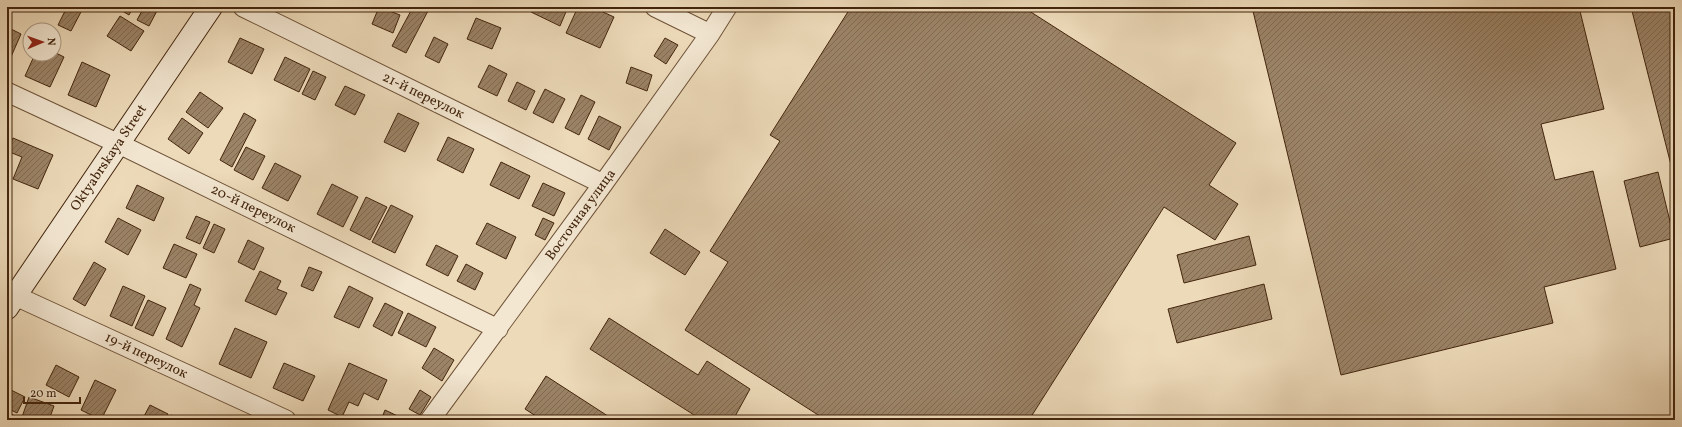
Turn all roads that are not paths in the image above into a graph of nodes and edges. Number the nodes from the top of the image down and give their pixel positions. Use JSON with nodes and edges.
{"nodes":[{"id":1,"x":211,"y":7,"type":"edge"},
{"id":2,"x":243,"y":7,"type":"edge"},
{"id":3,"x":654,"y":7,"type":"edge"},
{"id":4,"x":727,"y":7,"type":"edge"},
{"id":5,"x":710,"y":34,"type":"junction"},
{"id":6,"x":7,"y":92,"type":"edge"},
{"id":7,"x":119,"y":144,"type":"junction"},
{"id":8,"x":603,"y":184,"type":"junction"},
{"id":9,"x":10,"y":299,"type":"edge"},
{"id":10,"x":498,"y":329,"type":"junction"},
{"id":11,"x":286,"y":420,"type":"edge"},
{"id":12,"x":430,"y":420,"type":"edge"}],
"edges":[{"from":1,"to":7,"type":"street","name":"Oktyabrskaya Street"},
{"from":2,"to":8,"type":"street","name":"21-й переулок"},
{"from":3,"to":5,"type":"street"},
{"from":4,"to":5,"type":"street","name":"Восточная улица"},
{"from":5,"to":8,"type":"street","name":"Восточная улица"},
{"from":6,"to":7,"type":"street","name":"20-й переулок"},
{"from":7,"to":9,"type":"street","name":"Oktyabrskaya Street"},
{"from":7,"to":10,"type":"street","name":"20-й переулок"},
{"from":8,"to":10,"type":"street","name":"Восточная улица"},
{"from":9,"to":11,"type":"street","name":"19-й переулок"},
{"from":10,"to":12,"type":"street","name":"Восточная улица"}]}
